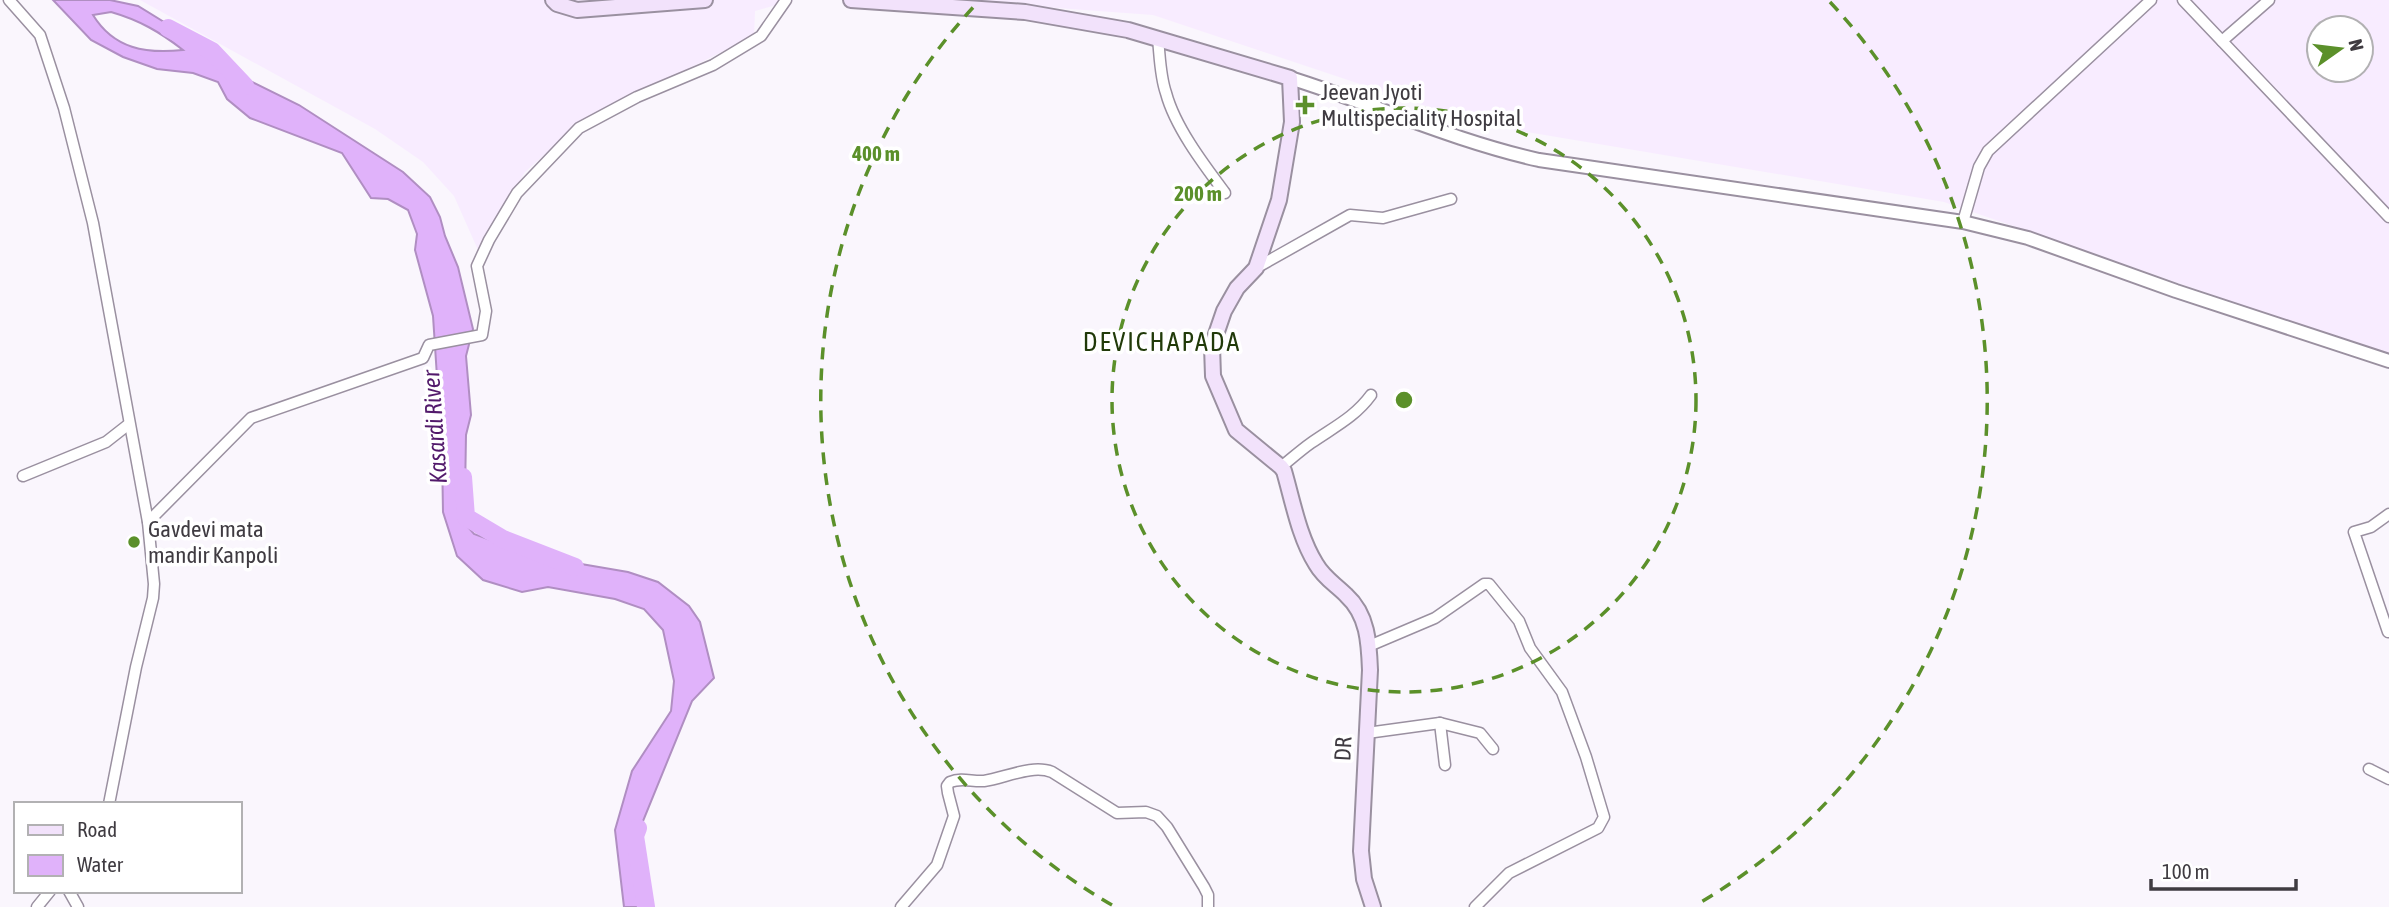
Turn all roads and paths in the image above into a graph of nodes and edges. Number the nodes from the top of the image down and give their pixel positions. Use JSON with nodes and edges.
{"nodes":[{"id":1,"x":9,"y":0,"type":"edge"},
{"id":2,"x":553,"y":0,"type":"edge"},
{"id":3,"x":705,"y":0,"type":"edge"},
{"id":4,"x":786,"y":0,"type":"edge"},
{"id":5,"x":851,"y":0,"type":"edge"},
{"id":6,"x":2151,"y":0,"type":"edge"},
{"id":7,"x":2183,"y":0,"type":"edge"},
{"id":8,"x":2269,"y":0,"type":"edge"},
{"id":9,"x":1158,"y":39,"type":"junction"},
{"id":10,"x":2222,"y":41,"type":"junction"},
{"id":11,"x":1290,"y":78,"type":"junction"},
{"id":12,"x":1225,"y":193,"type":"dead end"},
{"id":13,"x":1451,"y":199,"type":"dead end"},
{"id":14,"x":2389,"y":217,"type":"edge"},
{"id":15,"x":1963,"y":222,"type":"junction"},
{"id":16,"x":1256,"y":268,"type":"junction"},
{"id":17,"x":2388,"y":358,"type":"edge"},
{"id":18,"x":1371,"y":395,"type":"dead end"},
{"id":19,"x":130,"y":424,"type":"junction"},
{"id":20,"x":1281,"y":467,"type":"junction"},
{"id":21,"x":23,"y":476,"type":"dead end"},
{"id":22,"x":2389,"y":514,"type":"edge"},
{"id":23,"x":148,"y":522,"type":"junction"},
{"id":24,"x":2388,"y":632,"type":"edge"},
{"id":25,"x":1369,"y":646,"type":"junction"},
{"id":26,"x":1440,"y":723,"type":"junction"},
{"id":27,"x":1367,"y":733,"type":"junction"},
{"id":28,"x":1493,"y":749,"type":"dead end"},
{"id":29,"x":1445,"y":765,"type":"dead end"},
{"id":30,"x":2370,"y":769,"type":"dead end"},
{"id":31,"x":2389,"y":779,"type":"edge"},
{"id":32,"x":109,"y":802,"type":"edge"},
{"id":33,"x":48,"y":893,"type":"edge"},
{"id":34,"x":37,"y":907,"type":"edge"},
{"id":35,"x":901,"y":907,"type":"edge"},
{"id":36,"x":1208,"y":907,"type":"edge"},
{"id":37,"x":1373,"y":907,"type":"edge"},
{"id":38,"x":1475,"y":907,"type":"edge"}],
"edges":[{"from":1,"to":19,"type":"street"},
{"from":2,"to":3,"type":"main road"},
{"from":4,"to":23,"type":"street"},
{"from":5,"to":9,"type":"main road"},
{"from":6,"to":15,"type":"street"},
{"from":7,"to":10,"type":"street"},
{"from":8,"to":10,"type":"street"},
{"from":9,"to":11,"type":"main road"},
{"from":9,"to":12,"type":"street"},
{"from":10,"to":14,"type":"street"},
{"from":11,"to":15,"type":"street"},
{"from":11,"to":16,"type":"main road"},
{"from":13,"to":16,"type":"street"},
{"from":15,"to":17,"type":"street"},
{"from":16,"to":20,"type":"main road"},
{"from":18,"to":20,"type":"street"},
{"from":19,"to":21,"type":"street"},
{"from":19,"to":23,"type":"street"},
{"from":20,"to":25,"type":"main road","name":"DR"},
{"from":22,"to":24,"type":"street"},
{"from":23,"to":32,"type":"street"},
{"from":25,"to":27,"type":"main road","name":"DR"},
{"from":25,"to":38,"type":"street"},
{"from":26,"to":27,"type":"street"},
{"from":26,"to":28,"type":"street"},
{"from":26,"to":29,"type":"street"},
{"from":27,"to":37,"type":"main road","name":"DR"},
{"from":30,"to":31,"type":"street"},
{"from":33,"to":34,"type":"street"},
{"from":35,"to":36,"type":"street"}]}
